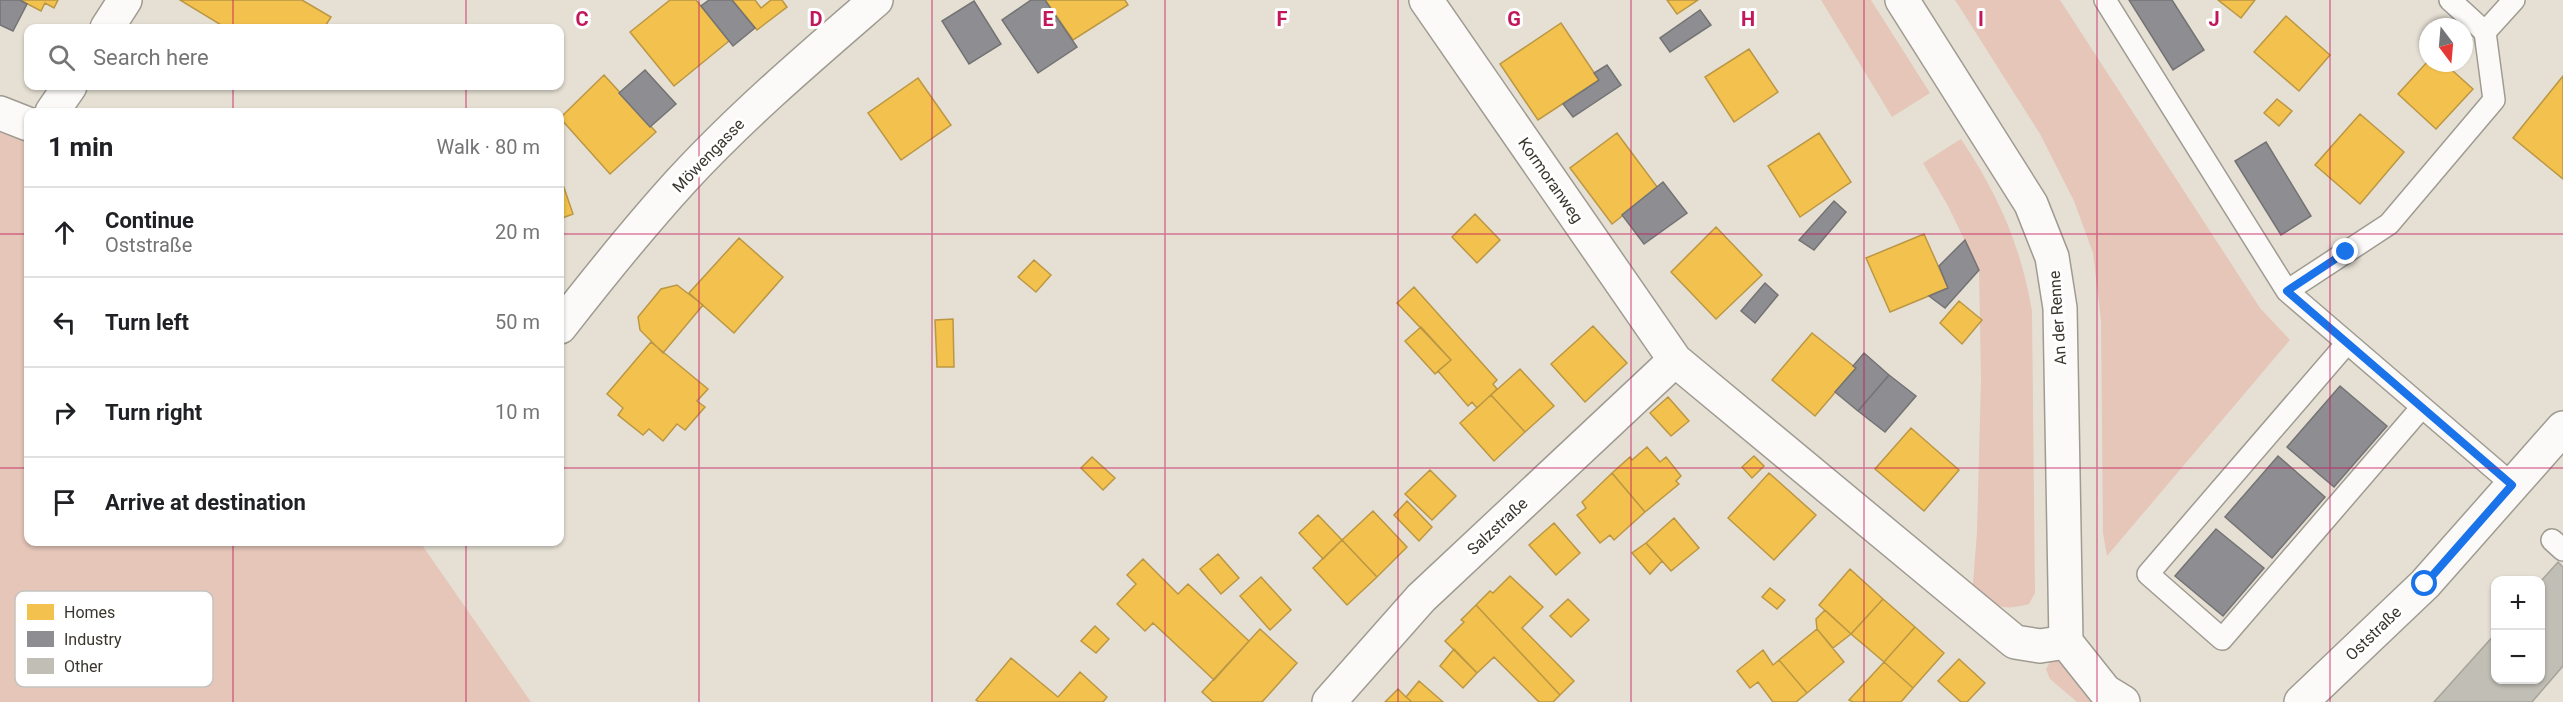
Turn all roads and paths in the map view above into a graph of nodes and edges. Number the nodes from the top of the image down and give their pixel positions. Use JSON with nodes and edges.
{"nodes":[{"id":1,"x":125,"y":0,"type":"edge"},
{"id":2,"x":876,"y":0,"type":"edge"},
{"id":3,"x":1426,"y":0,"type":"edge"},
{"id":4,"x":1902,"y":0,"type":"edge"},
{"id":5,"x":2104,"y":0,"type":"edge"},
{"id":6,"x":2450,"y":0,"type":"edge"},
{"id":7,"x":2514,"y":0,"type":"edge"},
{"id":8,"x":110,"y":24,"type":"edge"},
{"id":9,"x":2485,"y":32,"type":"junction"},
{"id":10,"x":66,"y":90,"type":"edge"},
{"id":11,"x":55,"y":108,"type":"edge"},
{"id":12,"x":0,"y":113,"type":"edge"},
{"id":13,"x":24,"y":122,"type":"edge"},
{"id":14,"x":2287,"y":291,"type":"junction"},
{"id":15,"x":564,"y":322,"type":"edge"},
{"id":16,"x":2347,"y":343,"type":"junction"},
{"id":17,"x":1675,"y":360,"type":"junction"},
{"id":18,"x":2422,"y":407,"type":"junction"},
{"id":19,"x":2563,"y":428,"type":"edge"},
{"id":20,"x":2512,"y":485,"type":"junction"},
{"id":21,"x":2066,"y":642,"type":"junction"},
{"id":22,"x":1329,"y":702,"type":"edge"},
{"id":23,"x":2123,"y":702,"type":"edge"},
{"id":24,"x":2301,"y":702,"type":"edge"}],
"edges":[{"from":1,"to":8,"type":"street"},
{"from":2,"to":15,"type":"street","name":"Möwengasse"},
{"from":3,"to":17,"type":"street","name":"Kormoranweg"},
{"from":4,"to":21,"type":"street","name":"An der Renne"},
{"from":5,"to":14,"type":"lane"},
{"from":6,"to":9,"type":"lane"},
{"from":7,"to":9,"type":"lane"},
{"from":9,"to":14,"type":"lane"},
{"from":10,"to":11,"type":"street"},
{"from":12,"to":13,"type":"street"},
{"from":14,"to":16,"type":"lane"},
{"from":16,"to":18,"type":"lane"},
{"from":16,"to":18,"type":"lane"},
{"from":17,"to":21,"type":"street"},
{"from":17,"to":22,"type":"street","name":"Salzstraße"},
{"from":18,"to":20,"type":"lane"},
{"from":19,"to":20,"type":"street","name":"Oststraße"},
{"from":20,"to":24,"type":"street","name":"Oststraße"},
{"from":21,"to":23,"type":"street"}]}
